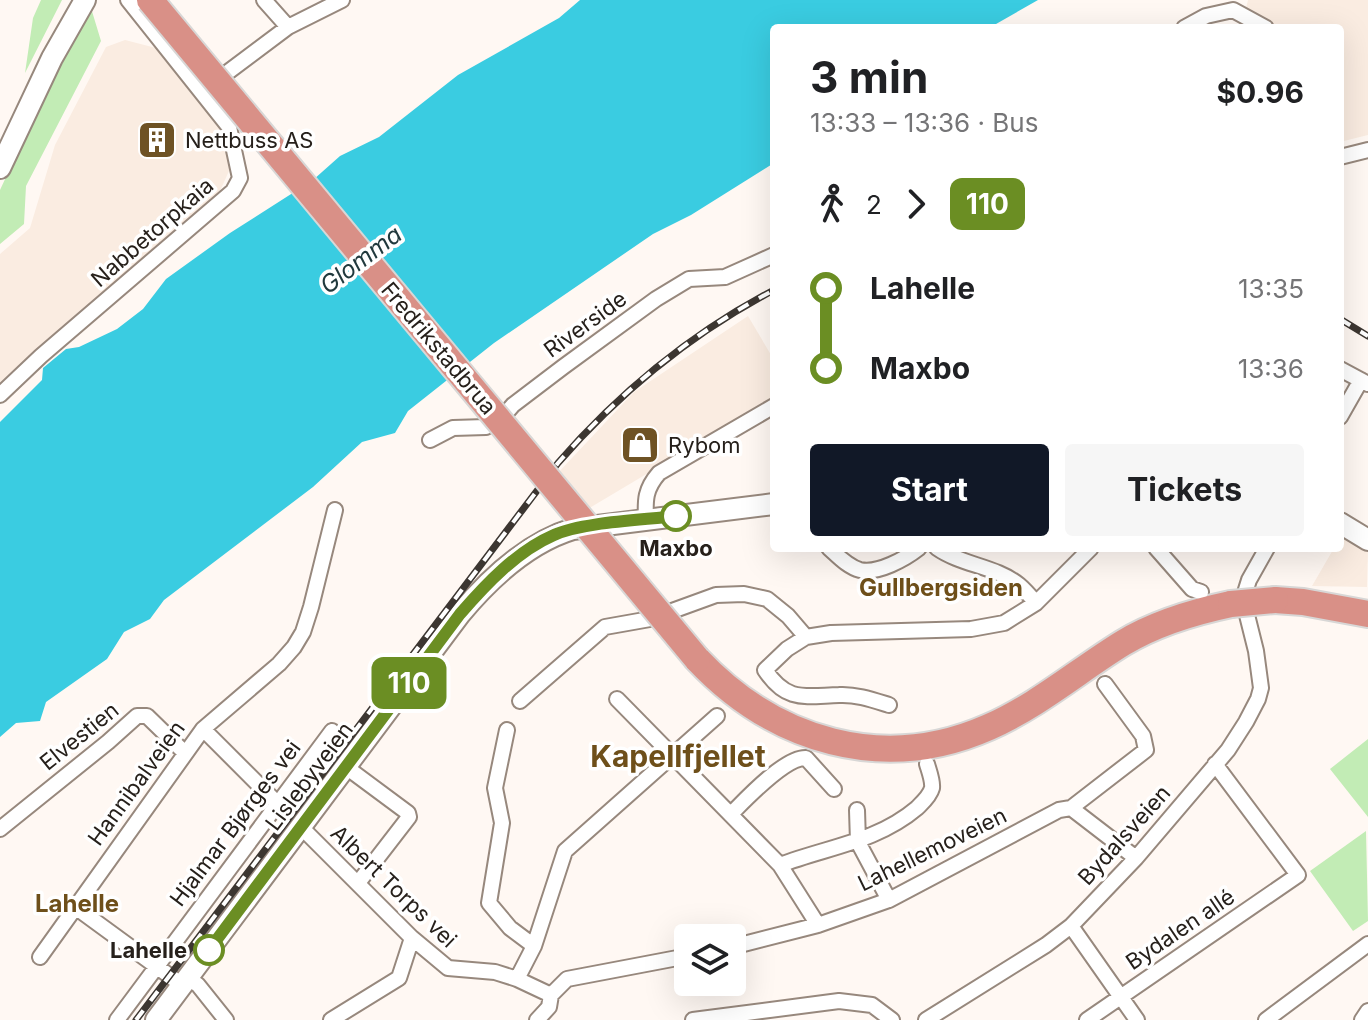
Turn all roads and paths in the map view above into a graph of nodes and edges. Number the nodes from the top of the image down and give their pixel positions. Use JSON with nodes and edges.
{"nodes":[{"id":1,"x":85,"y":0,"type":"edge"},
{"id":2,"x":128,"y":0,"type":"edge"},
{"id":3,"x":150,"y":0,"type":"edge"},
{"id":4,"x":264,"y":0,"type":"edge"},
{"id":5,"x":342,"y":0,"type":"edge"},
{"id":6,"x":1191,"y":24,"type":"edge"},
{"id":7,"x":1259,"y":24,"type":"edge"},
{"id":8,"x":288,"y":27,"type":"junction"},
{"id":9,"x":203,"y":92,"type":"junction"},
{"id":10,"x":1368,"y":150,"type":"edge"},
{"id":11,"x":1344,"y":156,"type":"edge"},
{"id":12,"x":1,"y":165,"type":"edge"},
{"id":13,"x":770,"y":257,"type":"edge"},
{"id":14,"x":1344,"y":371,"type":"edge"},
{"id":15,"x":1365,"y":382,"type":"edge"},
{"id":16,"x":0,"y":395,"type":"edge"},
{"id":17,"x":770,"y":408,"type":"edge"},
{"id":18,"x":1344,"y":411,"type":"edge"},
{"id":19,"x":430,"y":440,"type":"dead end"},
{"id":20,"x":770,"y":504,"type":"edge"},
{"id":21,"x":335,"y":510,"type":"dead end"},
{"id":22,"x":646,"y":520,"type":"junction"},
{"id":23,"x":1344,"y":525,"type":"edge"},
{"id":24,"x":1368,"y":540,"type":"edge"},
{"id":25,"x":834,"y":552,"type":"edge"},
{"id":26,"x":913,"y":552,"type":"edge"},
{"id":27,"x":943,"y":552,"type":"edge"},
{"id":28,"x":1087,"y":552,"type":"edge"},
{"id":29,"x":1160,"y":552,"type":"edge"},
{"id":30,"x":1265,"y":552,"type":"edge"},
{"id":31,"x":1368,"y":596,"type":"edge"},
{"id":32,"x":1205,"y":600,"type":"junction"},
{"id":33,"x":1303,"y":602,"type":"junction"},
{"id":34,"x":1036,"y":603,"type":"junction"},
{"id":35,"x":1368,"y":614,"type":"edge"},
{"id":36,"x":806,"y":637,"type":"junction"},
{"id":37,"x":1105,"y":684,"type":"dead end"},
{"id":38,"x":617,"y":699,"type":"dead end"},
{"id":39,"x":520,"y":701,"type":"dead end"},
{"id":40,"x":889,"y":705,"type":"dead end"},
{"id":41,"x":717,"y":716,"type":"dead end"},
{"id":42,"x":203,"y":729,"type":"junction"},
{"id":43,"x":507,"y":730,"type":"dead end"},
{"id":44,"x":332,"y":731,"type":"dead end"},
{"id":45,"x":185,"y":753,"type":"junction"},
{"id":46,"x":675,"y":756,"type":"junction"},
{"id":47,"x":927,"y":764,"type":"dead end"},
{"id":48,"x":1215,"y":764,"type":"junction"},
{"id":49,"x":346,"y":767,"type":"junction"},
{"id":50,"x":834,"y":789,"type":"dead end"},
{"id":51,"x":277,"y":803,"type":"junction"},
{"id":52,"x":1071,"y":808,"type":"junction"},
{"id":53,"x":857,"y":810,"type":"dead end"},
{"id":54,"x":731,"y":814,"type":"junction"},
{"id":55,"x":301,"y":827,"type":"junction"},
{"id":56,"x":0,"y":829,"type":"edge"},
{"id":57,"x":858,"y":842,"type":"junction"},
{"id":58,"x":1136,"y":858,"type":"junction"},
{"id":59,"x":780,"y":865,"type":"junction"},
{"id":60,"x":358,"y":883,"type":"junction"},
{"id":61,"x":889,"y":900,"type":"junction"},
{"id":62,"x":74,"y":906,"type":"junction"},
{"id":63,"x":818,"y":925,"type":"junction"},
{"id":64,"x":1071,"y":926,"type":"junction"},
{"id":65,"x":412,"y":938,"type":"junction"},
{"id":66,"x":746,"y":943,"type":"edge"},
{"id":67,"x":1368,"y":944,"type":"edge"},
{"id":68,"x":534,"y":946,"type":"junction"},
{"id":69,"x":40,"y":957,"type":"dead end"},
{"id":70,"x":674,"y":959,"type":"edge"},
{"id":71,"x":156,"y":966,"type":"junction"},
{"id":72,"x":517,"y":979,"type":"junction"},
{"id":73,"x":185,"y":981,"type":"junction"},
{"id":74,"x":1120,"y":997,"type":"junction"},
{"id":75,"x":550,"y":1001,"type":"junction"},
{"id":76,"x":1368,"y":1011,"type":"edge"},
{"id":77,"x":117,"y":1020,"type":"edge"},
{"id":78,"x":156,"y":1020,"type":"edge"},
{"id":79,"x":226,"y":1020,"type":"edge"},
{"id":80,"x":331,"y":1020,"type":"edge"},
{"id":81,"x":537,"y":1020,"type":"edge"},
{"id":82,"x":558,"y":1020,"type":"edge"},
{"id":83,"x":693,"y":1020,"type":"edge"},
{"id":84,"x":892,"y":1020,"type":"edge"},
{"id":85,"x":926,"y":1020,"type":"edge"},
{"id":86,"x":1087,"y":1020,"type":"edge"},
{"id":87,"x":1137,"y":1020,"type":"edge"},
{"id":88,"x":1266,"y":1020,"type":"edge"},
{"id":89,"x":1362,"y":1020,"type":"edge"}],
"edges":[{"from":1,"to":12,"type":"street"},
{"from":2,"to":9,"type":"street","name":"Nabbetorpkaia"},
{"from":3,"to":32,"type":"highway","name":"Fredrikstadbrua","bridge":true},
{"from":4,"to":8,"type":"street"},
{"from":5,"to":8,"type":"street"},
{"from":6,"to":7,"type":"street"},
{"from":8,"to":9,"type":"street"},
{"from":9,"to":16,"type":"street","name":"Nabbetorpkaia"},
{"from":10,"to":11,"type":"street"},
{"from":13,"to":19,"type":"street","name":"Riverside"},
{"from":14,"to":15,"type":"street"},
{"from":15,"to":18,"type":"street"},
{"from":17,"to":22,"type":"street"},
{"from":20,"to":22,"type":"street","name":"Lislebyveien"},
{"from":21,"to":42,"type":"street","name":"Hannibalveien"},
{"from":22,"to":49,"type":"street","name":"Lislebyveien"},
{"from":23,"to":24,"type":"street"},
{"from":25,"to":26,"type":"street"},
{"from":27,"to":34,"type":"street"},
{"from":28,"to":34,"type":"street"},
{"from":29,"to":32,"type":"street"},
{"from":30,"to":48,"type":"street","name":"Bydalsveien"},
{"from":31,"to":33,"type":"highway"},
{"from":32,"to":33,"type":"highway","name":"Fredrikstadbrua","bridge":true},
{"from":33,"to":35,"type":"highway"},
{"from":34,"to":36,"type":"street"},
{"from":36,"to":39,"type":"street"},
{"from":36,"to":40,"type":"street"},
{"from":37,"to":52,"type":"street","name":"Lahellemoveien"},
{"from":38,"to":46,"type":"street"},
{"from":41,"to":46,"type":"street"},
{"from":42,"to":45,"type":"street","name":"Hannibalveien"},
{"from":42,"to":51,"type":"street"},
{"from":43,"to":68,"type":"street"},
{"from":44,"to":51,"type":"street","name":"Hjalmar Bjørges vei"},
{"from":45,"to":56,"type":"street","name":"Elvestien"},
{"from":45,"to":62,"type":"street","name":"Hannibalveien"},
{"from":46,"to":54,"type":"street"},
{"from":46,"to":68,"type":"street"},
{"from":47,"to":57,"type":"street"},
{"from":48,"to":58,"type":"street","name":"Bydalsveien"},
{"from":48,"to":74,"type":"street","name":"Bydalen allé"},
{"from":49,"to":55,"type":"street","name":"Lislebyveien"},
{"from":49,"to":60,"type":"street"},
{"from":50,"to":54,"type":"street"},
{"from":51,"to":71,"type":"street","name":"Hjalmar Bjørges vei"},
{"from":52,"to":58,"type":"street"},
{"from":52,"to":61,"type":"street","name":"Lahellemoveien"},
{"from":53,"to":57,"type":"street"},
{"from":54,"to":59,"type":"street"},
{"from":55,"to":60,"type":"street","name":"Albert Torps vei"},
{"from":55,"to":73,"type":"street","name":"Lislebyveien"},
{"from":57,"to":59,"type":"street"},
{"from":57,"to":61,"type":"street"},
{"from":58,"to":64,"type":"street","name":"Bydalsveien"},
{"from":59,"to":63,"type":"street"},
{"from":60,"to":65,"type":"street","name":"Albert Torps vei"},
{"from":61,"to":63,"type":"street","name":"Lahellemoveien"},
{"from":62,"to":69,"type":"street","name":"Hannibalveien"},
{"from":62,"to":71,"type":"street"},
{"from":63,"to":66,"type":"street","name":"Lahellemoveien"},
{"from":64,"to":74,"type":"street"},
{"from":64,"to":85,"type":"street","name":"Bydalsveien"},
{"from":65,"to":72,"type":"street","name":"Albert Torps vei"},
{"from":65,"to":80,"type":"street"},
{"from":67,"to":88,"type":"street"},
{"from":68,"to":72,"type":"street"},
{"from":70,"to":75,"type":"street"},
{"from":71,"to":73,"type":"street"},
{"from":71,"to":77,"type":"street","name":"Hjalmar Bjørges vei"},
{"from":72,"to":75,"type":"street","name":"Albert Torps vei"},
{"from":73,"to":78,"type":"street","name":"Lislebyveien"},
{"from":73,"to":79,"type":"street"},
{"from":74,"to":86,"type":"street","name":"Bydalen allé"},
{"from":74,"to":87,"type":"street"},
{"from":75,"to":81,"type":"street"},
{"from":75,"to":82,"type":"street"},
{"from":76,"to":89,"type":"street"},
{"from":83,"to":84,"type":"street"}]}
